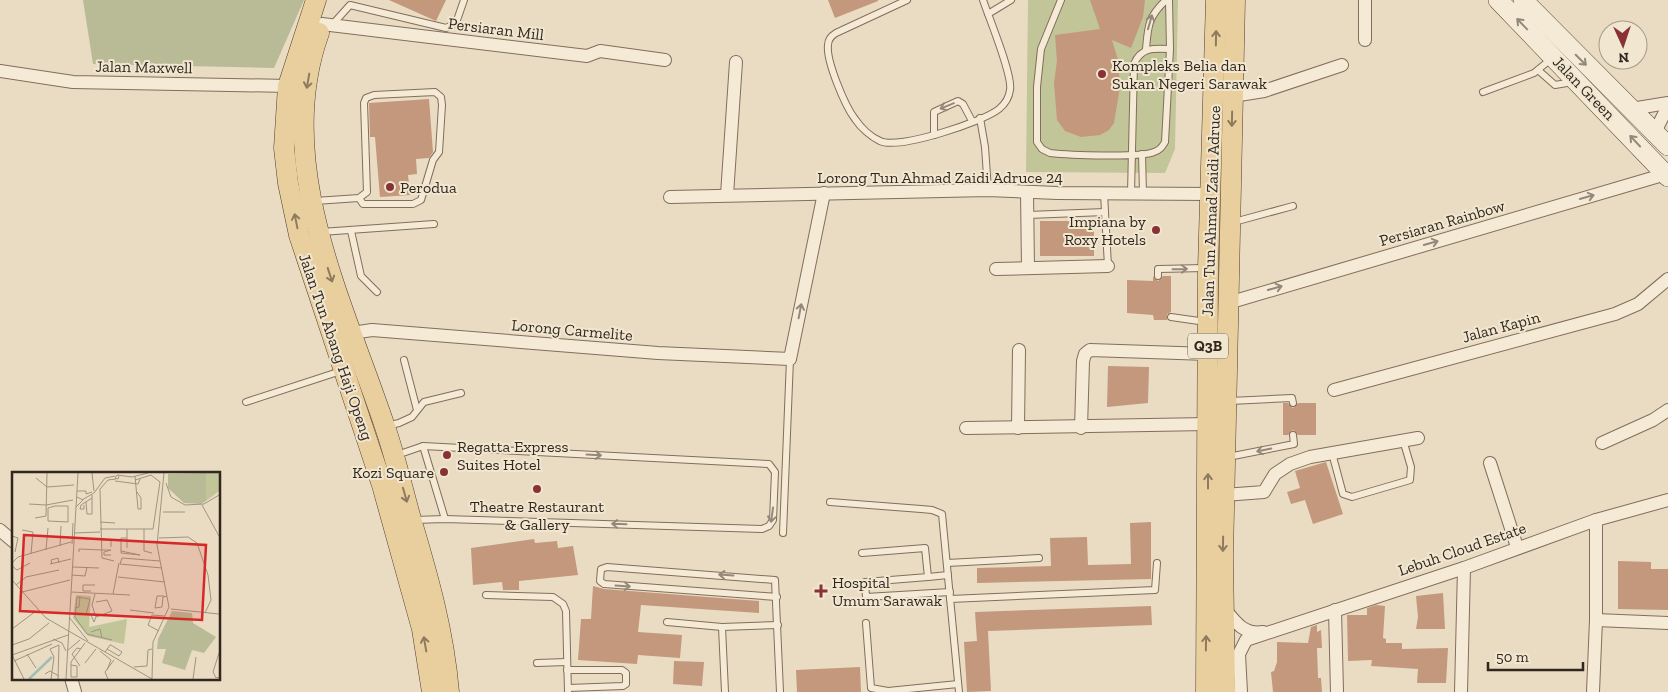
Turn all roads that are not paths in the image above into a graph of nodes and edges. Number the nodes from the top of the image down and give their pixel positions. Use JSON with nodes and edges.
{"nodes":[{"id":1,"x":316,"y":0,"type":"edge"},
{"id":2,"x":330,"y":0,"type":"edge"},
{"id":3,"x":464,"y":0,"type":"edge"},
{"id":4,"x":907,"y":0,"type":"edge"},
{"id":5,"x":983,"y":0,"type":"edge"},
{"id":6,"x":1012,"y":0,"type":"edge"},
{"id":7,"x":1061,"y":0,"type":"edge"},
{"id":8,"x":1168,"y":0,"type":"edge"},
{"id":9,"x":1216,"y":0,"type":"edge"},
{"id":10,"x":1235,"y":0,"type":"edge"},
{"id":11,"x":1365,"y":0,"type":"edge"},
{"id":12,"x":1498,"y":0,"type":"edge"},
{"id":13,"x":1522,"y":0,"type":"edge"},
{"id":14,"x":351,"y":2,"type":"edge"},
{"id":15,"x":988,"y":14,"type":"junction"},
{"id":16,"x":327,"y":24,"type":"junction"},
{"id":17,"x":1365,"y":40,"type":"dead end"},
{"id":18,"x":1146,"y":49,"type":"junction"},
{"id":19,"x":1170,"y":49,"type":"junction"},
{"id":20,"x":1554,"y":56,"type":"junction"},
{"id":21,"x":664,"y":60,"type":"dead end"},
{"id":22,"x":736,"y":62,"type":"dead end"},
{"id":23,"x":1342,"y":65,"type":"dead end"},
{"id":24,"x":1538,"y":70,"type":"junction"},
{"id":25,"x":0,"y":71,"type":"edge"},
{"id":26,"x":1578,"y":81,"type":"junction"},
{"id":27,"x":288,"y":86,"type":"junction"},
{"id":28,"x":1483,"y":92,"type":"dead end"},
{"id":29,"x":1233,"y":96,"type":"junction"},
{"id":30,"x":1668,"y":104,"type":"edge"},
{"id":31,"x":1631,"y":109,"type":"junction"},
{"id":32,"x":980,"y":118,"type":"junction"},
{"id":33,"x":972,"y":121,"type":"junction"},
{"id":34,"x":1655,"y":132,"type":"junction"},
{"id":35,"x":934,"y":135,"type":"junction"},
{"id":36,"x":1668,"y":146,"type":"edge"},
{"id":37,"x":1130,"y":154,"type":"junction"},
{"id":38,"x":1142,"y":154,"type":"junction"},
{"id":39,"x":1667,"y":176,"type":"edge"},
{"id":40,"x":988,"y":190,"type":"junction"},
{"id":41,"x":1027,"y":192,"type":"junction"},
{"id":42,"x":824,"y":193,"type":"junction"},
{"id":43,"x":1104,"y":193,"type":"junction"},
{"id":44,"x":1137,"y":193,"type":"junction"},
{"id":45,"x":1211,"y":194,"type":"junction"},
{"id":46,"x":727,"y":195,"type":"junction"},
{"id":47,"x":670,"y":197,"type":"dead end"},
{"id":48,"x":359,"y":198,"type":"junction"},
{"id":49,"x":311,"y":201,"type":"junction"},
{"id":50,"x":1292,"y":206,"type":"dead end"},
{"id":51,"x":1105,"y":212,"type":"junction"},
{"id":52,"x":1028,"y":215,"type":"junction"},
{"id":53,"x":1230,"y":223,"type":"junction"},
{"id":54,"x":434,"y":224,"type":"dead end"},
{"id":55,"x":351,"y":231,"type":"junction"},
{"id":56,"x":317,"y":232,"type":"junction"},
{"id":57,"x":1108,"y":266,"type":"joint"},
{"id":58,"x":1028,"y":268,"type":"junction"},
{"id":59,"x":1208,"y":268,"type":"junction"},
{"id":60,"x":996,"y":269,"type":"dead end"},
{"id":61,"x":1158,"y":276,"type":"dead end"},
{"id":62,"x":1668,"y":279,"type":"edge"},
{"id":63,"x":377,"y":292,"type":"dead end"},
{"id":64,"x":1228,"y":303,"type":"junction"},
{"id":65,"x":1171,"y":317,"type":"dead end"},
{"id":66,"x":1207,"y":322,"type":"junction"},
{"id":67,"x":352,"y":333,"type":"junction"},
{"id":68,"x":1019,"y":350,"type":"dead end"},
{"id":69,"x":1208,"y":354,"type":"junction"},
{"id":70,"x":790,"y":359,"type":"junction"},
{"id":71,"x":404,"y":360,"type":"dead end"},
{"id":72,"x":344,"y":370,"type":"junction"},
{"id":73,"x":1334,"y":390,"type":"dead end"},
{"id":74,"x":461,"y":392,"type":"dead end"},
{"id":75,"x":1226,"y":401,"type":"junction"},
{"id":76,"x":246,"y":402,"type":"dead end"},
{"id":77,"x":1293,"y":403,"type":"dead end"},
{"id":78,"x":417,"y":410,"type":"junction"},
{"id":79,"x":1668,"y":410,"type":"edge"},
{"id":80,"x":1208,"y":424,"type":"junction"},
{"id":81,"x":385,"y":426,"type":"junction"},
{"id":82,"x":966,"y":428,"type":"dead end"},
{"id":83,"x":1018,"y":428,"type":"junction"},
{"id":84,"x":1081,"y":428,"type":"junction"},
{"id":85,"x":1294,"y":435,"type":"dead end"},
{"id":86,"x":1418,"y":438,"type":"dead end"},
{"id":87,"x":1402,"y":440,"type":"junction"},
{"id":88,"x":1602,"y":443,"type":"dead end"},
{"id":89,"x":423,"y":446,"type":"junction"},
{"id":90,"x":1332,"y":453,"type":"junction"},
{"id":91,"x":394,"y":456,"type":"junction"},
{"id":92,"x":1225,"y":458,"type":"junction"},
{"id":93,"x":1490,"y":463,"type":"dead end"},
{"id":94,"x":1224,"y":496,"type":"junction"},
{"id":95,"x":1668,"y":500,"type":"edge"},
{"id":96,"x":830,"y":502,"type":"dead end"},
{"id":97,"x":445,"y":519,"type":"junction"},
{"id":98,"x":412,"y":520,"type":"junction"},
{"id":99,"x":1596,"y":520,"type":"junction"},
{"id":100,"x":0,"y":530,"type":"edge"},
{"id":101,"x":783,"y":533,"type":"dead end"},
{"id":102,"x":12,"y":540,"type":"edge"},
{"id":103,"x":1517,"y":547,"type":"junction"},
{"id":104,"x":862,"y":553,"type":"dead end"},
{"id":105,"x":1039,"y":558,"type":"dead end"},
{"id":106,"x":947,"y":563,"type":"junction"},
{"id":107,"x":1157,"y":563,"type":"dead end"},
{"id":108,"x":1464,"y":568,"type":"junction"},
{"id":109,"x":948,"y":575,"type":"junction"},
{"id":110,"x":928,"y":577,"type":"junction"},
{"id":111,"x":486,"y":595,"type":"dead end"},
{"id":112,"x":950,"y":596,"type":"junction"},
{"id":113,"x":777,"y":597,"type":"junction"},
{"id":114,"x":1224,"y":608,"type":"junction"},
{"id":115,"x":1334,"y":610,"type":"junction"},
{"id":116,"x":1596,"y":620,"type":"junction"},
{"id":117,"x":667,"y":622,"type":"dead end"},
{"id":118,"x":866,"y":623,"type":"dead end"},
{"id":119,"x":1668,"y":623,"type":"edge"},
{"id":120,"x":778,"y":625,"type":"junction"},
{"id":121,"x":722,"y":627,"type":"junction"},
{"id":122,"x":1268,"y":632,"type":"junction"},
{"id":123,"x":1225,"y":635,"type":"junction"},
{"id":124,"x":1239,"y":654,"type":"junction"},
{"id":125,"x":567,"y":662,"type":"junction"},
{"id":126,"x":537,"y":663,"type":"dead end"},
{"id":127,"x":568,"y":670,"type":"junction"},
{"id":128,"x":958,"y":684,"type":"junction"},
{"id":129,"x":568,"y":690,"type":"edge"},
{"id":130,"x":432,"y":692,"type":"edge"},
{"id":131,"x":449,"y":692,"type":"edge"},
{"id":132,"x":725,"y":692,"type":"edge"},
{"id":133,"x":780,"y":692,"type":"edge"},
{"id":134,"x":888,"y":692,"type":"edge"},
{"id":135,"x":960,"y":692,"type":"edge"},
{"id":136,"x":1206,"y":692,"type":"edge"},
{"id":137,"x":1226,"y":692,"type":"edge"},
{"id":138,"x":1241,"y":692,"type":"edge"},
{"id":139,"x":1337,"y":692,"type":"edge"},
{"id":140,"x":1461,"y":692,"type":"edge"},
{"id":141,"x":1593,"y":692,"type":"edge"}],
"edges":[{"from":1,"to":27,"type":"main road","name":"Jalan Tun Abang Haji Openg"},
{"from":2,"to":16,"type":"main road","name":"Jalan Tun Abang Haji Openg"},
{"from":3,"to":14,"type":"lane"},
{"from":4,"to":35,"type":"lane"},
{"from":5,"to":15,"type":"lane"},
{"from":6,"to":15,"type":"lane"},
{"from":7,"to":37,"type":"lane"},
{"from":18,"to":8,"type":"lane","one_way":true},
{"from":8,"to":19,"type":"lane"},
{"from":45,"to":9,"type":"main road","name":"Jalan Tun Ahmad Zaidi Adruce","number":"Q3B","one_way":true},
{"from":10,"to":29,"type":"main road","name":"Jalan Tun Ahmad Zaidi Adruce"},
{"from":11,"to":17,"type":"street"},
{"from":20,"to":12,"type":"main road","name":"Jalan Green","one_way":true},
{"from":13,"to":31,"type":"main road","name":"Jalan Green","one_way":true},
{"from":14,"to":16,"type":"lane"},
{"from":15,"to":32,"type":"lane"},
{"from":16,"to":21,"type":"street","name":"Persiaran Mill"},
{"from":16,"to":49,"type":"main road","name":"Jalan Tun Abang Haji Openg","one_way":true},
{"from":18,"to":19,"type":"lane"},
{"from":18,"to":37,"type":"lane"},
{"from":19,"to":38,"type":"lane"},
{"from":20,"to":24,"type":"lane"},
{"from":20,"to":26,"type":"main road","name":"Jalan Green"},
{"from":22,"to":46,"type":"street"},
{"from":23,"to":29,"type":"street"},
{"from":24,"to":26,"type":"lane"},
{"from":24,"to":28,"type":"lane"},
{"from":25,"to":27,"type":"street","name":"Jalan Maxwell"},
{"from":39,"to":26,"type":"main road","name":"Jalan Green","one_way":true},
{"from":72,"to":27,"type":"main road","name":"Jalan Tun Abang Haji Openg","one_way":true},
{"from":29,"to":53,"type":"main road","name":"Jalan Tun Ahmad Zaidi Adruce","one_way":true},
{"from":30,"to":31,"type":"street"},
{"from":30,"to":34,"type":"street"},
{"from":31,"to":34,"type":"main road","name":"Jalan Green"},
{"from":32,"to":33,"type":"lane"},
{"from":32,"to":40,"type":"lane"},
{"from":33,"to":35,"type":"lane"},
{"from":33,"to":35,"type":"lane","one_way":true},
{"from":34,"to":36,"type":"main road","name":"Jalan Green"},
{"from":37,"to":38,"type":"lane"},
{"from":37,"to":44,"type":"lane"},
{"from":38,"to":44,"type":"lane"},
{"from":64,"to":39,"type":"street","name":"Persiaran Rainbow","one_way":true},
{"from":40,"to":41,"type":"street","name":"Lorong Tun Ahmad Zaidi Adruce 24"},
{"from":40,"to":42,"type":"street","name":"Lorong Tun Ahmad Zaidi Adruce 24"},
{"from":41,"to":43,"type":"street","name":"Lorong Tun Ahmad Zaidi Adruce 24"},
{"from":41,"to":52,"type":"street"},
{"from":42,"to":46,"type":"street","name":"Lorong Tun Ahmad Zaidi Adruce 24"},
{"from":70,"to":42,"type":"street","one_way":true},
{"from":43,"to":44,"type":"street","name":"Lorong Tun Ahmad Zaidi Adruce 24"},
{"from":43,"to":51,"type":"lane"},
{"from":44,"to":45,"type":"street","name":"Lorong Tun Ahmad Zaidi Adruce 24"},
{"from":45,"to":59,"type":"main road","name":"Jalan Tun Ahmad Zaidi Adruce","number":"Q3B"},
{"from":46,"to":47,"type":"street","name":"Lorong Tun Ahmad Zaidi Adruce 24"},
{"from":48,"to":48,"type":"lane"},
{"from":48,"to":49,"type":"lane"},
{"from":49,"to":56,"type":"main road","name":"Jalan Tun Abang Haji Openg"},
{"from":50,"to":53,"type":"lane"},
{"from":51,"to":52,"type":"lane"},
{"from":51,"to":57,"type":"lane"},
{"from":52,"to":58,"type":"street"},
{"from":53,"to":64,"type":"main road","name":"Jalan Tun Ahmad Zaidi Adruce"},
{"from":54,"to":55,"type":"lane"},
{"from":55,"to":56,"type":"lane"},
{"from":55,"to":63,"type":"lane"},
{"from":56,"to":67,"type":"main road","name":"Jalan Tun Abang Haji Openg","one_way":true},
{"from":57,"to":58,"type":"street"},
{"from":58,"to":60,"type":"street"},
{"from":61,"to":59,"type":"lane","one_way":true},
{"from":59,"to":66,"type":"main road","name":"Jalan Tun Ahmad Zaidi Adruce","number":"Q3B"},
{"from":62,"to":73,"type":"street","name":"Jalan Kapin"},
{"from":64,"to":75,"type":"main road","name":"Jalan Tun Ahmad Zaidi Adruce"},
{"from":65,"to":66,"type":"lane"},
{"from":66,"to":69,"type":"main road","name":"Jalan Tun Ahmad Zaidi Adruce","number":"Q3B"},
{"from":67,"to":70,"type":"street","name":"Lorong Carmelite"},
{"from":67,"to":81,"type":"main road","name":"Jalan Tun Abang Haji Openg"},
{"from":68,"to":83,"type":"street"},
{"from":69,"to":80,"type":"main road","name":"Jalan Tun Ahmad Zaidi Adruce","number":"Q3B"},
{"from":69,"to":84,"type":"street"},
{"from":70,"to":101,"type":"lane"},
{"from":71,"to":78,"type":"lane"},
{"from":72,"to":76,"type":"lane"},
{"from":130,"to":72,"type":"main road","name":"Jalan Tun Abang Haji Openg","one_way":true},
{"from":74,"to":78,"type":"lane"},
{"from":75,"to":77,"type":"lane"},
{"from":75,"to":92,"type":"main road","name":"Jalan Tun Ahmad Zaidi Adruce"},
{"from":78,"to":81,"type":"lane"},
{"from":79,"to":88,"type":"street"},
{"from":80,"to":84,"type":"street"},
{"from":136,"to":80,"type":"main road","name":"Jalan Tun Ahmad Zaidi Adruce","number":"Q3B","one_way":true},
{"from":81,"to":91,"type":"main road","name":"Jalan Tun Abang Haji Openg"},
{"from":82,"to":83,"type":"street"},
{"from":83,"to":84,"type":"street"},
{"from":85,"to":92,"type":"lane","one_way":true},
{"from":86,"to":87,"type":"street"},
{"from":87,"to":90,"type":"street"},
{"from":87,"to":90,"type":"lane"},
{"from":89,"to":91,"type":"lane"},
{"from":89,"to":97,"type":"lane"},
{"from":89,"to":97,"type":"lane","one_way":true},
{"from":90,"to":94,"type":"street"},
{"from":91,"to":98,"type":"main road","name":"Jalan Tun Abang Haji Openg","one_way":true},
{"from":92,"to":94,"type":"main road","name":"Jalan Tun Ahmad Zaidi Adruce"},
{"from":93,"to":103,"type":"street"},
{"from":94,"to":114,"type":"main road","name":"Jalan Tun Ahmad Zaidi Adruce","one_way":true},
{"from":95,"to":99,"type":"street","name":"Lebuh Cloud Estate"},
{"from":96,"to":106,"type":"lane"},
{"from":97,"to":98,"type":"lane"},
{"from":98,"to":131,"type":"main road","name":"Jalan Tun Abang Haji Openg"},
{"from":99,"to":103,"type":"street","name":"Lebuh Cloud Estate"},
{"from":99,"to":116,"type":"street"},
{"from":100,"to":102,"type":"street"},
{"from":103,"to":108,"type":"street","name":"Lebuh Cloud Estate"},
{"from":104,"to":110,"type":"lane"},
{"from":105,"to":106,"type":"lane"},
{"from":106,"to":109,"type":"lane"},
{"from":107,"to":112,"type":"lane"},
{"from":108,"to":115,"type":"street","name":"Lebuh Cloud Estate"},
{"from":108,"to":140,"type":"street"},
{"from":109,"to":110,"type":"lane"},
{"from":109,"to":112,"type":"lane"},
{"from":110,"to":112,"type":"lane"},
{"from":111,"to":125,"type":"lane"},
{"from":112,"to":128,"type":"lane"},
{"from":113,"to":113,"type":"lane","one_way":true},
{"from":113,"to":120,"type":"lane"},
{"from":114,"to":122,"type":"street"},
{"from":114,"to":123,"type":"main road","name":"Jalan Tun Ahmad Zaidi Adruce"},
{"from":115,"to":122,"type":"street","name":"Lebuh Cloud Estate"},
{"from":115,"to":139,"type":"street"},
{"from":116,"to":119,"type":"street"},
{"from":116,"to":141,"type":"street"},
{"from":117,"to":121,"type":"lane"},
{"from":118,"to":134,"type":"lane"},
{"from":120,"to":121,"type":"lane"},
{"from":120,"to":133,"type":"lane"},
{"from":121,"to":132,"type":"lane"},
{"from":122,"to":124,"type":"street","name":"Lebuh Cloud Estate"},
{"from":123,"to":124,"type":"street"},
{"from":123,"to":137,"type":"main road","name":"Jalan Tun Ahmad Zaidi Adruce"},
{"from":124,"to":138,"type":"street"},
{"from":125,"to":126,"type":"lane"},
{"from":125,"to":127,"type":"lane"},
{"from":127,"to":129,"type":"lane"},
{"from":127,"to":129,"type":"lane"},
{"from":128,"to":134,"type":"lane"},
{"from":128,"to":135,"type":"lane"}]}
